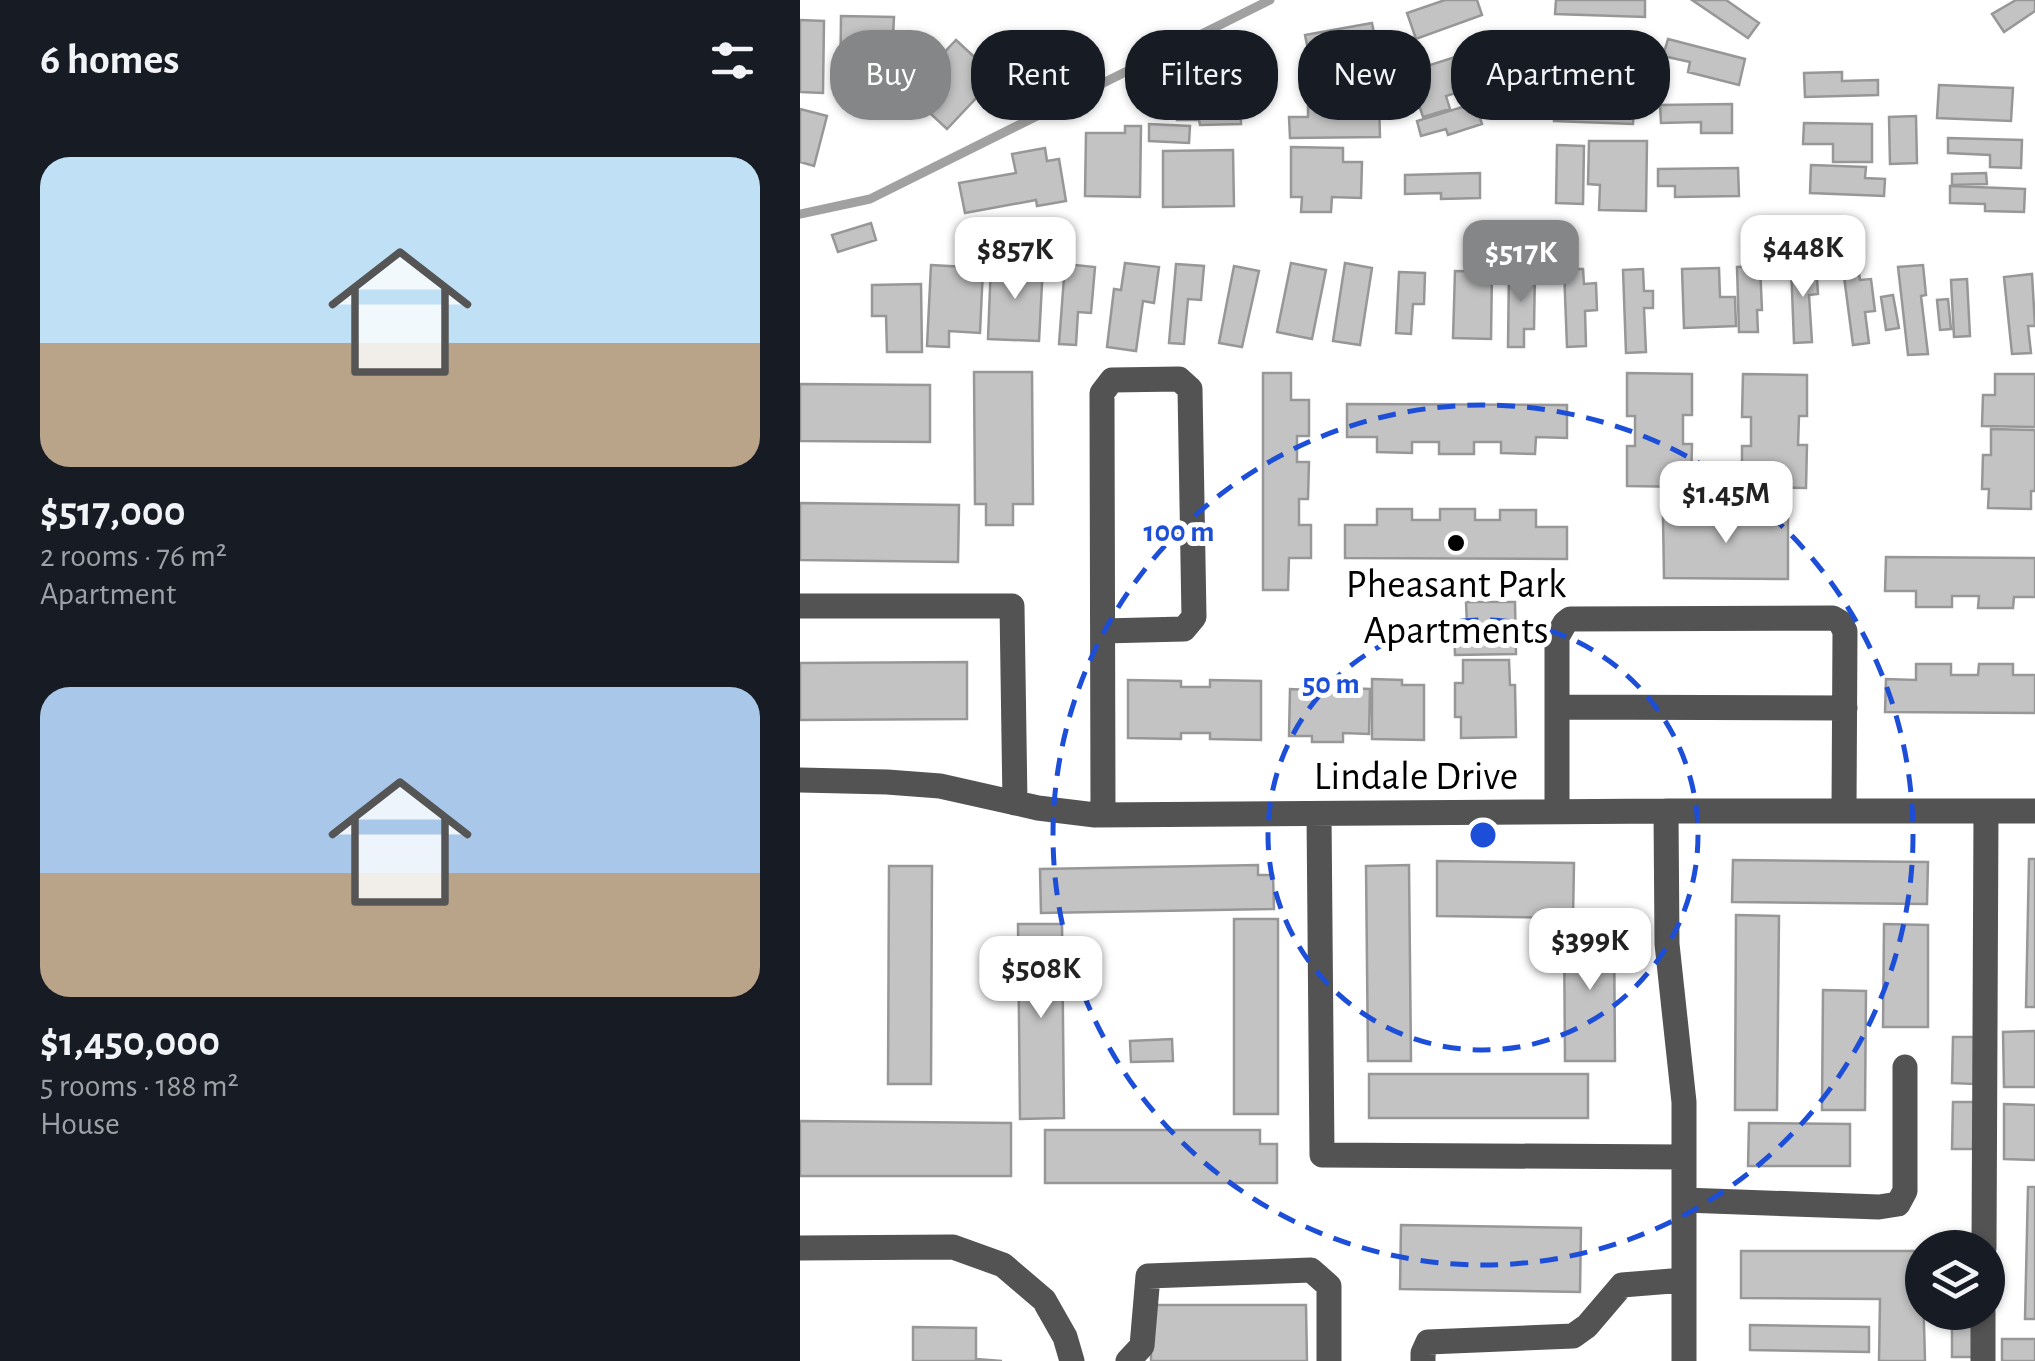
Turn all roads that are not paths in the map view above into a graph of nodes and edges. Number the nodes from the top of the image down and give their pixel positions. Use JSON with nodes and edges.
{"nodes":[{"id":1,"x":800,"y":606,"type":"edge"},
{"id":2,"x":1102,"y":631,"type":"junction"},
{"id":3,"x":1557,"y":708,"type":"junction"},
{"id":4,"x":1845,"y":708,"type":"junction"},
{"id":5,"x":800,"y":780,"type":"edge"},
{"id":6,"x":1015,"y":802,"type":"junction"},
{"id":7,"x":1666,"y":811,"type":"junction"},
{"id":8,"x":1844,"y":811,"type":"junction"},
{"id":9,"x":1986,"y":811,"type":"junction"},
{"id":10,"x":2035,"y":811,"type":"edge"},
{"id":11,"x":1558,"y":812,"type":"junction"},
{"id":12,"x":1320,"y":814,"type":"junction"},
{"id":13,"x":1103,"y":815,"type":"junction"},
{"id":14,"x":1904,"y":1067,"type":"dead end"},
{"id":15,"x":1683,"y":1157,"type":"junction"},
{"id":16,"x":1684,"y":1200,"type":"junction"},
{"id":17,"x":1984,"y":1230,"type":"edge"},
{"id":18,"x":800,"y":1248,"type":"edge"},
{"id":19,"x":1684,"y":1280,"type":"junction"},
{"id":20,"x":1983,"y":1330,"type":"edge"},
{"id":21,"x":1072,"y":1361,"type":"edge"},
{"id":22,"x":1128,"y":1361,"type":"edge"},
{"id":23,"x":1329,"y":1361,"type":"edge"},
{"id":24,"x":1423,"y":1361,"type":"edge"},
{"id":25,"x":1684,"y":1361,"type":"edge"},
{"id":26,"x":1983,"y":1361,"type":"edge"}],
"edges":[{"from":1,"to":6,"type":"street"},
{"from":2,"to":2,"type":"street"},
{"from":2,"to":13,"type":"street"},
{"from":3,"to":4,"type":"street"},
{"from":3,"to":4,"type":"street"},
{"from":3,"to":11,"type":"street"},
{"from":4,"to":8,"type":"street"},
{"from":5,"to":6,"type":"street","name":"Lindale Drive"},
{"from":6,"to":13,"type":"street","name":"Lindale Drive"},
{"from":7,"to":8,"type":"street","name":"Lindale Drive"},
{"from":7,"to":11,"type":"street","name":"Lindale Drive"},
{"from":7,"to":15,"type":"street"},
{"from":8,"to":9,"type":"street","name":"Lindale Drive"},
{"from":9,"to":10,"type":"street","name":"Lindale Drive"},
{"from":9,"to":17,"type":"street"},
{"from":11,"to":12,"type":"street","name":"Lindale Drive"},
{"from":12,"to":13,"type":"street","name":"Lindale Drive"},
{"from":12,"to":15,"type":"street"},
{"from":14,"to":16,"type":"street"},
{"from":15,"to":16,"type":"street"},
{"from":16,"to":19,"type":"street"},
{"from":18,"to":21,"type":"street"},
{"from":19,"to":24,"type":"street"},
{"from":19,"to":25,"type":"street"},
{"from":20,"to":26,"type":"street"},
{"from":22,"to":23,"type":"street"}]}
